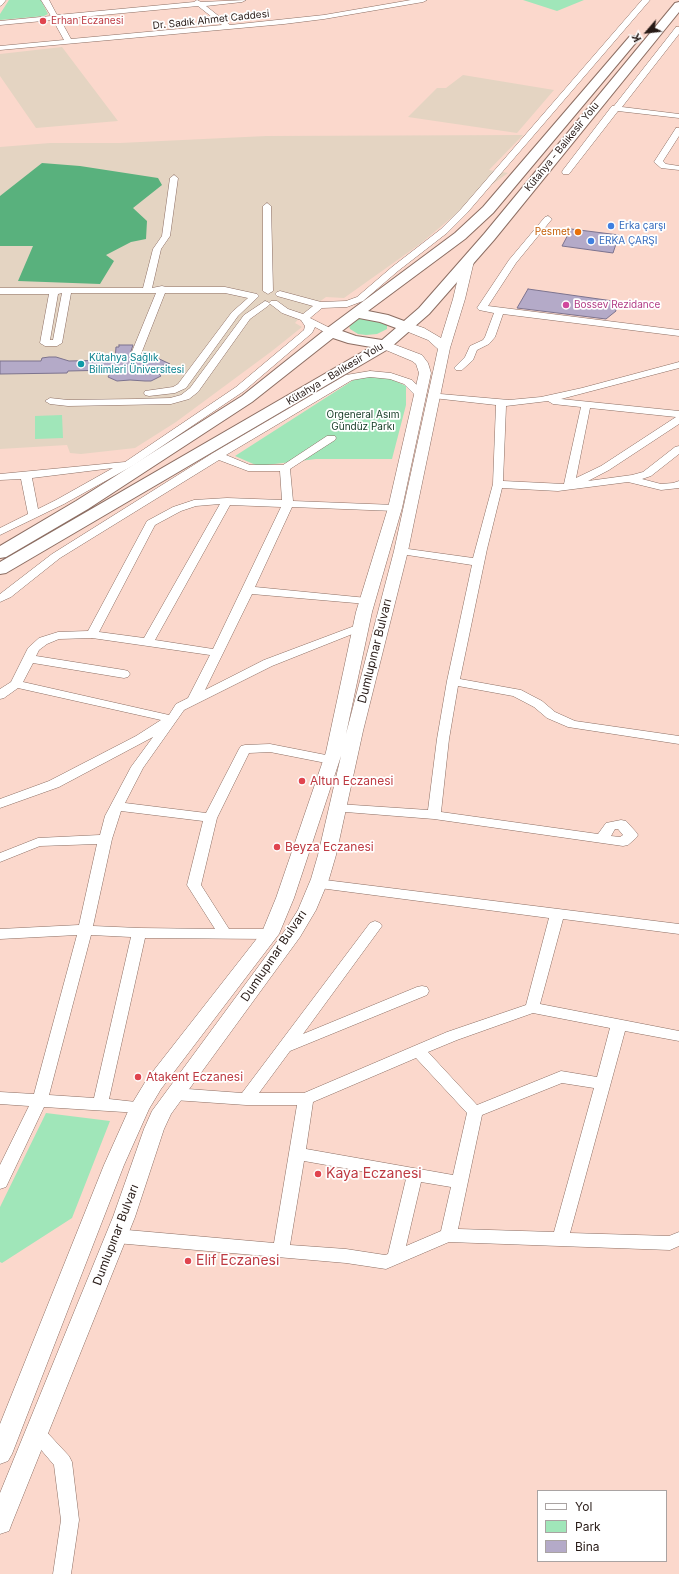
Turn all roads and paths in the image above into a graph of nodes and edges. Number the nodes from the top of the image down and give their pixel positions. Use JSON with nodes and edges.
{"nodes":[{"id":1,"x":2,"y":0,"type":"edge"},
{"id":2,"x":45,"y":0,"type":"edge"},
{"id":3,"x":194,"y":0,"type":"edge"},
{"id":4,"x":242,"y":0,"type":"edge"},
{"id":5,"x":423,"y":0,"type":"edge"},
{"id":6,"x":646,"y":0,"type":"edge"},
{"id":7,"x":667,"y":0,"type":"edge"},
{"id":8,"x":0,"y":4,"type":"edge"},
{"id":9,"x":200,"y":5,"type":"junction"},
{"id":10,"x":679,"y":5,"type":"edge"},
{"id":11,"x":55,"y":18,"type":"junction"},
{"id":12,"x":0,"y":23,"type":"edge"},
{"id":13,"x":230,"y":28,"type":"junction"},
{"id":14,"x":679,"y":29,"type":"edge"},
{"id":15,"x":676,"y":39,"type":"edge"},
{"id":16,"x":69,"y":42,"type":"junction"},
{"id":17,"x":0,"y":48,"type":"edge"},
{"id":18,"x":616,"y":108,"type":"junction"},
{"id":19,"x":679,"y":116,"type":"edge"},
{"id":20,"x":679,"y":130,"type":"edge"},
{"id":21,"x":679,"y":168,"type":"edge"},
{"id":22,"x":566,"y":172,"type":"dead end"},
{"id":23,"x":174,"y":178,"type":"dead end"},
{"id":24,"x":267,"y":206,"type":"dead end"},
{"id":25,"x":548,"y":219,"type":"dead end"},
{"id":26,"x":468,"y":261,"type":"junction"},
{"id":27,"x":147,"y":290,"type":"junction"},
{"id":28,"x":162,"y":290,"type":"junction"},
{"id":29,"x":0,"y":291,"type":"edge"},
{"id":30,"x":54,"y":291,"type":"junction"},
{"id":31,"x":67,"y":291,"type":"junction"},
{"id":32,"x":268,"y":291,"type":"junction"},
{"id":33,"x":280,"y":294,"type":"junction"},
{"id":34,"x":254,"y":297,"type":"junction"},
{"id":35,"x":269,"y":303,"type":"junction"},
{"id":36,"x":320,"y":304,"type":"junction"},
{"id":37,"x":500,"y":311,"type":"junction"},
{"id":38,"x":356,"y":313,"type":"junction"},
{"id":39,"x":304,"y":318,"type":"junction"},
{"id":40,"x":405,"y":326,"type":"junction"},
{"id":41,"x":327,"y":330,"type":"junction"},
{"id":42,"x":309,"y":331,"type":"junction"},
{"id":43,"x":679,"y":333,"type":"edge"},
{"id":44,"x":385,"y":345,"type":"junction"},
{"id":45,"x":444,"y":348,"type":"junction"},
{"id":46,"x":136,"y":354,"type":"dead end"},
{"id":47,"x":679,"y":366,"type":"edge"},
{"id":48,"x":459,"y":368,"type":"dead end"},
{"id":49,"x":427,"y":395,"type":"junction"},
{"id":50,"x":542,"y":400,"type":"junction"},
{"id":51,"x":501,"y":402,"type":"junction"},
{"id":52,"x":586,"y":405,"type":"junction"},
{"id":53,"x":679,"y":414,"type":"edge"},
{"id":54,"x":679,"y":419,"type":"edge"},
{"id":55,"x":331,"y":438,"type":"dead end"},
{"id":56,"x":679,"y":449,"type":"edge"},
{"id":57,"x":217,"y":456,"type":"junction"},
{"id":58,"x":130,"y":463,"type":"junction"},
{"id":59,"x":285,"y":468,"type":"junction"},
{"id":60,"x":26,"y":475,"type":"junction"},
{"id":61,"x":0,"y":477,"type":"edge"},
{"id":62,"x":627,"y":478,"type":"junction"},
{"id":63,"x":498,"y":484,"type":"junction"},
{"id":64,"x":679,"y":484,"type":"edge"},
{"id":65,"x":569,"y":486,"type":"junction"},
{"id":66,"x":227,"y":501,"type":"junction"},
{"id":67,"x":288,"y":503,"type":"junction"},
{"id":68,"x":395,"y":508,"type":"junction"},
{"id":69,"x":34,"y":515,"type":"junction"},
{"id":70,"x":0,"y":532,"type":"edge"},
{"id":71,"x":401,"y":552,"type":"junction"},
{"id":72,"x":0,"y":553,"type":"edge"},
{"id":73,"x":478,"y":562,"type":"junction"},
{"id":74,"x":0,"y":569,"type":"edge"},
{"id":75,"x":247,"y":590,"type":"junction"},
{"id":76,"x":0,"y":599,"type":"edge"},
{"id":77,"x":367,"y":601,"type":"junction"},
{"id":78,"x":361,"y":627,"type":"junction"},
{"id":79,"x":92,"y":634,"type":"junction"},
{"id":80,"x":148,"y":642,"type":"junction"},
{"id":81,"x":218,"y":652,"type":"junction"},
{"id":82,"x":30,"y":659,"type":"junction"},
{"id":83,"x":124,"y":674,"type":"dead end"},
{"id":84,"x":453,"y":681,"type":"junction"},
{"id":85,"x":16,"y":684,"type":"junction"},
{"id":86,"x":0,"y":695,"type":"edge"},
{"id":87,"x":194,"y":699,"type":"junction"},
{"id":88,"x":172,"y":718,"type":"junction"},
{"id":89,"x":679,"y":740,"type":"edge"},
{"id":90,"x":331,"y":760,"type":"junction"},
{"id":91,"x":0,"y":804,"type":"edge"},
{"id":92,"x":117,"y":806,"type":"junction"},
{"id":93,"x":338,"y":808,"type":"junction"},
{"id":94,"x":434,"y":815,"type":"junction"},
{"id":95,"x":210,"y":818,"type":"junction"},
{"id":96,"x":105,"y":839,"type":"junction"},
{"id":97,"x":602,"y":839,"type":"dead end"},
{"id":98,"x":0,"y":858,"type":"edge"},
{"id":99,"x":317,"y":884,"type":"junction"},
{"id":100,"x":557,"y":914,"type":"junction"},
{"id":101,"x":375,"y":926,"type":"dead end"},
{"id":102,"x":679,"y":929,"type":"edge"},
{"id":103,"x":85,"y":930,"type":"junction"},
{"id":104,"x":224,"y":932,"type":"junction"},
{"id":105,"x":140,"y":933,"type":"junction"},
{"id":106,"x":0,"y":934,"type":"edge"},
{"id":107,"x":270,"y":934,"type":"junction"},
{"id":108,"x":422,"y":991,"type":"dead end"},
{"id":109,"x":532,"y":1008,"type":"junction"},
{"id":110,"x":619,"y":1024,"type":"junction"},
{"id":111,"x":679,"y":1036,"type":"edge"},
{"id":112,"x":283,"y":1048,"type":"junction"},
{"id":113,"x":418,"y":1051,"type":"junction"},
{"id":114,"x":602,"y":1084,"type":"junction"},
{"id":115,"x":174,"y":1094,"type":"junction"},
{"id":116,"x":0,"y":1098,"type":"edge"},
{"id":117,"x":246,"y":1098,"type":"junction"},
{"id":118,"x":40,"y":1100,"type":"junction"},
{"id":119,"x":306,"y":1100,"type":"junction"},
{"id":120,"x":100,"y":1104,"type":"junction"},
{"id":121,"x":140,"y":1107,"type":"junction"},
{"id":122,"x":475,"y":1112,"type":"junction"},
{"id":123,"x":6,"y":1153,"type":"edge"},
{"id":124,"x":297,"y":1154,"type":"junction"},
{"id":125,"x":415,"y":1175,"type":"junction"},
{"id":126,"x":460,"y":1182,"type":"junction"},
{"id":127,"x":0,"y":1183,"type":"edge"},
{"id":128,"x":448,"y":1235,"type":"junction"},
{"id":129,"x":116,"y":1236,"type":"junction"},
{"id":130,"x":560,"y":1239,"type":"junction"},
{"id":131,"x":679,"y":1239,"type":"edge"},
{"id":132,"x":280,"y":1250,"type":"junction"},
{"id":133,"x":395,"y":1258,"type":"junction"},
{"id":134,"x":37,"y":1433,"type":"junction"},
{"id":135,"x":0,"y":1454,"type":"edge"},
{"id":136,"x":0,"y":1524,"type":"edge"},
{"id":137,"x":62,"y":1574,"type":"edge"}],
"edges":[{"from":1,"to":8,"type":"street"},
{"from":2,"to":11,"type":"street"},
{"from":3,"to":9,"type":"street"},
{"from":4,"to":9,"type":"street"},
{"from":5,"to":13,"type":"street","name":"Dr. Sadık Ahmet Caddesi"},
{"from":6,"to":36,"type":"street"},
{"from":7,"to":38,"type":"highway","name":"Kütahya - Balıkesir Yolu"},
{"from":9,"to":11,"type":"street"},
{"from":9,"to":13,"type":"street"},
{"from":10,"to":26,"type":"highway","name":"Kütahya - Balıkesir Yolu"},
{"from":11,"to":12,"type":"street"},
{"from":11,"to":16,"type":"street"},
{"from":13,"to":16,"type":"street","name":"Dr. Sadık Ahmet Caddesi"},
{"from":14,"to":15,"type":"street"},
{"from":15,"to":18,"type":"street"},
{"from":16,"to":17,"type":"street","name":"Dr. Sadık Ahmet Caddesi"},
{"from":18,"to":19,"type":"street"},
{"from":18,"to":22,"type":"street"},
{"from":20,"to":21,"type":"street"},
{"from":23,"to":27,"type":"street"},
{"from":24,"to":32,"type":"street"},
{"from":25,"to":37,"type":"street"},
{"from":26,"to":40,"type":"highway","name":"Kütahya - Balıkesir Yolu"},
{"from":26,"to":45,"type":"main road","name":"Dumlupınar Bulvarı"},
{"from":27,"to":28,"type":"street"},
{"from":27,"to":31,"type":"street"},
{"from":28,"to":34,"type":"street"},
{"from":28,"to":46,"type":"street"},
{"from":29,"to":30,"type":"street"},
{"from":30,"to":31,"type":"street"},
{"from":30,"to":31,"type":"street"},
{"from":32,"to":33,"type":"street"},
{"from":32,"to":34,"type":"street"},
{"from":33,"to":35,"type":"street"},
{"from":33,"to":36,"type":"street"},
{"from":34,"to":35,"type":"street"},
{"from":34,"to":35,"type":"street"},
{"from":35,"to":39,"type":"street"},
{"from":36,"to":38,"type":"street"},
{"from":36,"to":39,"type":"street"},
{"from":37,"to":43,"type":"street"},
{"from":37,"to":48,"type":"street"},
{"from":38,"to":40,"type":"highway"},
{"from":38,"to":41,"type":"highway","name":"Kütahya - Balıkesir Yolu"},
{"from":39,"to":41,"type":"street"},
{"from":39,"to":42,"type":"street"},
{"from":40,"to":44,"type":"highway","name":"Kütahya - Balıkesir Yolu"},
{"from":40,"to":45,"type":"main road"},
{"from":41,"to":42,"type":"street"},
{"from":41,"to":44,"type":"highway"},
{"from":41,"to":72,"type":"highway","name":"Kütahya - Balıkesir Yolu"},
{"from":42,"to":58,"type":"street"},
{"from":44,"to":49,"type":"main road","name":"Dumlupınar Bulvarı"},
{"from":44,"to":74,"type":"highway","name":"Kütahya - Balıkesir Yolu"},
{"from":45,"to":49,"type":"main road","name":"Dumlupınar Bulvarı"},
{"from":47,"to":50,"type":"street"},
{"from":49,"to":51,"type":"street"},
{"from":49,"to":57,"type":"street"},
{"from":49,"to":68,"type":"main road","name":"Dumlupınar Bulvarı"},
{"from":49,"to":71,"type":"main road","name":"Dumlupınar Bulvarı"},
{"from":50,"to":51,"type":"street"},
{"from":50,"to":52,"type":"street"},
{"from":51,"to":63,"type":"street"},
{"from":52,"to":53,"type":"street"},
{"from":52,"to":65,"type":"street"},
{"from":54,"to":65,"type":"street"},
{"from":55,"to":59,"type":"street"},
{"from":56,"to":62,"type":"street"},
{"from":57,"to":59,"type":"street"},
{"from":57,"to":76,"type":"street"},
{"from":58,"to":60,"type":"street"},
{"from":58,"to":69,"type":"street"},
{"from":59,"to":67,"type":"street"},
{"from":60,"to":61,"type":"street"},
{"from":60,"to":69,"type":"street"},
{"from":62,"to":64,"type":"street"},
{"from":62,"to":65,"type":"street"},
{"from":63,"to":65,"type":"street"},
{"from":63,"to":73,"type":"street"},
{"from":66,"to":67,"type":"street"},
{"from":66,"to":79,"type":"street"},
{"from":66,"to":80,"type":"street"},
{"from":67,"to":68,"type":"street"},
{"from":67,"to":75,"type":"street"},
{"from":68,"to":77,"type":"main road","name":"Dumlupınar Bulvarı"},
{"from":69,"to":70,"type":"street"},
{"from":71,"to":73,"type":"street"},
{"from":71,"to":93,"type":"main road","name":"Dumlupınar Bulvarı"},
{"from":73,"to":84,"type":"street"},
{"from":75,"to":77,"type":"street"},
{"from":75,"to":81,"type":"street"},
{"from":77,"to":78,"type":"main road","name":"Dumlupınar Bulvarı"},
{"from":78,"to":87,"type":"street"},
{"from":78,"to":90,"type":"main road","name":"Dumlupınar Bulvarı"},
{"from":79,"to":80,"type":"street"},
{"from":79,"to":82,"type":"street"},
{"from":80,"to":81,"type":"street"},
{"from":81,"to":87,"type":"street"},
{"from":82,"to":83,"type":"street"},
{"from":82,"to":85,"type":"street"},
{"from":84,"to":89,"type":"street"},
{"from":84,"to":94,"type":"street"},
{"from":85,"to":86,"type":"street"},
{"from":85,"to":88,"type":"street"},
{"from":87,"to":88,"type":"street"},
{"from":88,"to":91,"type":"street"},
{"from":88,"to":92,"type":"street"},
{"from":90,"to":95,"type":"street"},
{"from":90,"to":107,"type":"main road","name":"Dumlupınar Bulvarı"},
{"from":92,"to":95,"type":"street"},
{"from":92,"to":96,"type":"street"},
{"from":93,"to":94,"type":"street"},
{"from":93,"to":99,"type":"main road","name":"Dumlupınar Bulvarı"},
{"from":94,"to":97,"type":"street"},
{"from":95,"to":104,"type":"street"},
{"from":96,"to":98,"type":"street"},
{"from":96,"to":103,"type":"street"},
{"from":99,"to":100,"type":"street"},
{"from":99,"to":115,"type":"main road","name":"Dumlupınar Bulvarı"},
{"from":100,"to":102,"type":"street"},
{"from":100,"to":109,"type":"street"},
{"from":101,"to":112,"type":"street"},
{"from":103,"to":105,"type":"street"},
{"from":103,"to":106,"type":"street"},
{"from":103,"to":118,"type":"street"},
{"from":104,"to":105,"type":"street"},
{"from":104,"to":107,"type":"street"},
{"from":105,"to":120,"type":"street"},
{"from":107,"to":121,"type":"main road","name":"Dumlupınar Bulvarı"},
{"from":108,"to":112,"type":"street"},
{"from":109,"to":110,"type":"street"},
{"from":109,"to":113,"type":"street"},
{"from":110,"to":111,"type":"street"},
{"from":110,"to":114,"type":"street"},
{"from":112,"to":117,"type":"street"},
{"from":113,"to":119,"type":"street"},
{"from":113,"to":122,"type":"street"},
{"from":114,"to":122,"type":"street"},
{"from":114,"to":130,"type":"street"},
{"from":115,"to":117,"type":"street"},
{"from":115,"to":129,"type":"main road","name":"Dumlupınar Bulvarı"},
{"from":116,"to":118,"type":"street"},
{"from":117,"to":119,"type":"street"},
{"from":118,"to":120,"type":"street"},
{"from":118,"to":123,"type":"street"},
{"from":119,"to":124,"type":"street"},
{"from":120,"to":121,"type":"street"},
{"from":121,"to":135,"type":"main road","name":"Dumlupınar Bulvarı"},
{"from":122,"to":126,"type":"street"},
{"from":123,"to":127,"type":"street"},
{"from":124,"to":125,"type":"street"},
{"from":124,"to":132,"type":"street"},
{"from":125,"to":126,"type":"street"},
{"from":125,"to":133,"type":"street"},
{"from":126,"to":128,"type":"street"},
{"from":128,"to":130,"type":"street"},
{"from":128,"to":133,"type":"street"},
{"from":129,"to":132,"type":"street"},
{"from":129,"to":134,"type":"main road","name":"Dumlupınar Bulvarı"},
{"from":130,"to":131,"type":"street"},
{"from":132,"to":133,"type":"street"},
{"from":134,"to":136,"type":"main road","name":"Dumlupınar Bulvarı"},
{"from":134,"to":137,"type":"street"}]}
